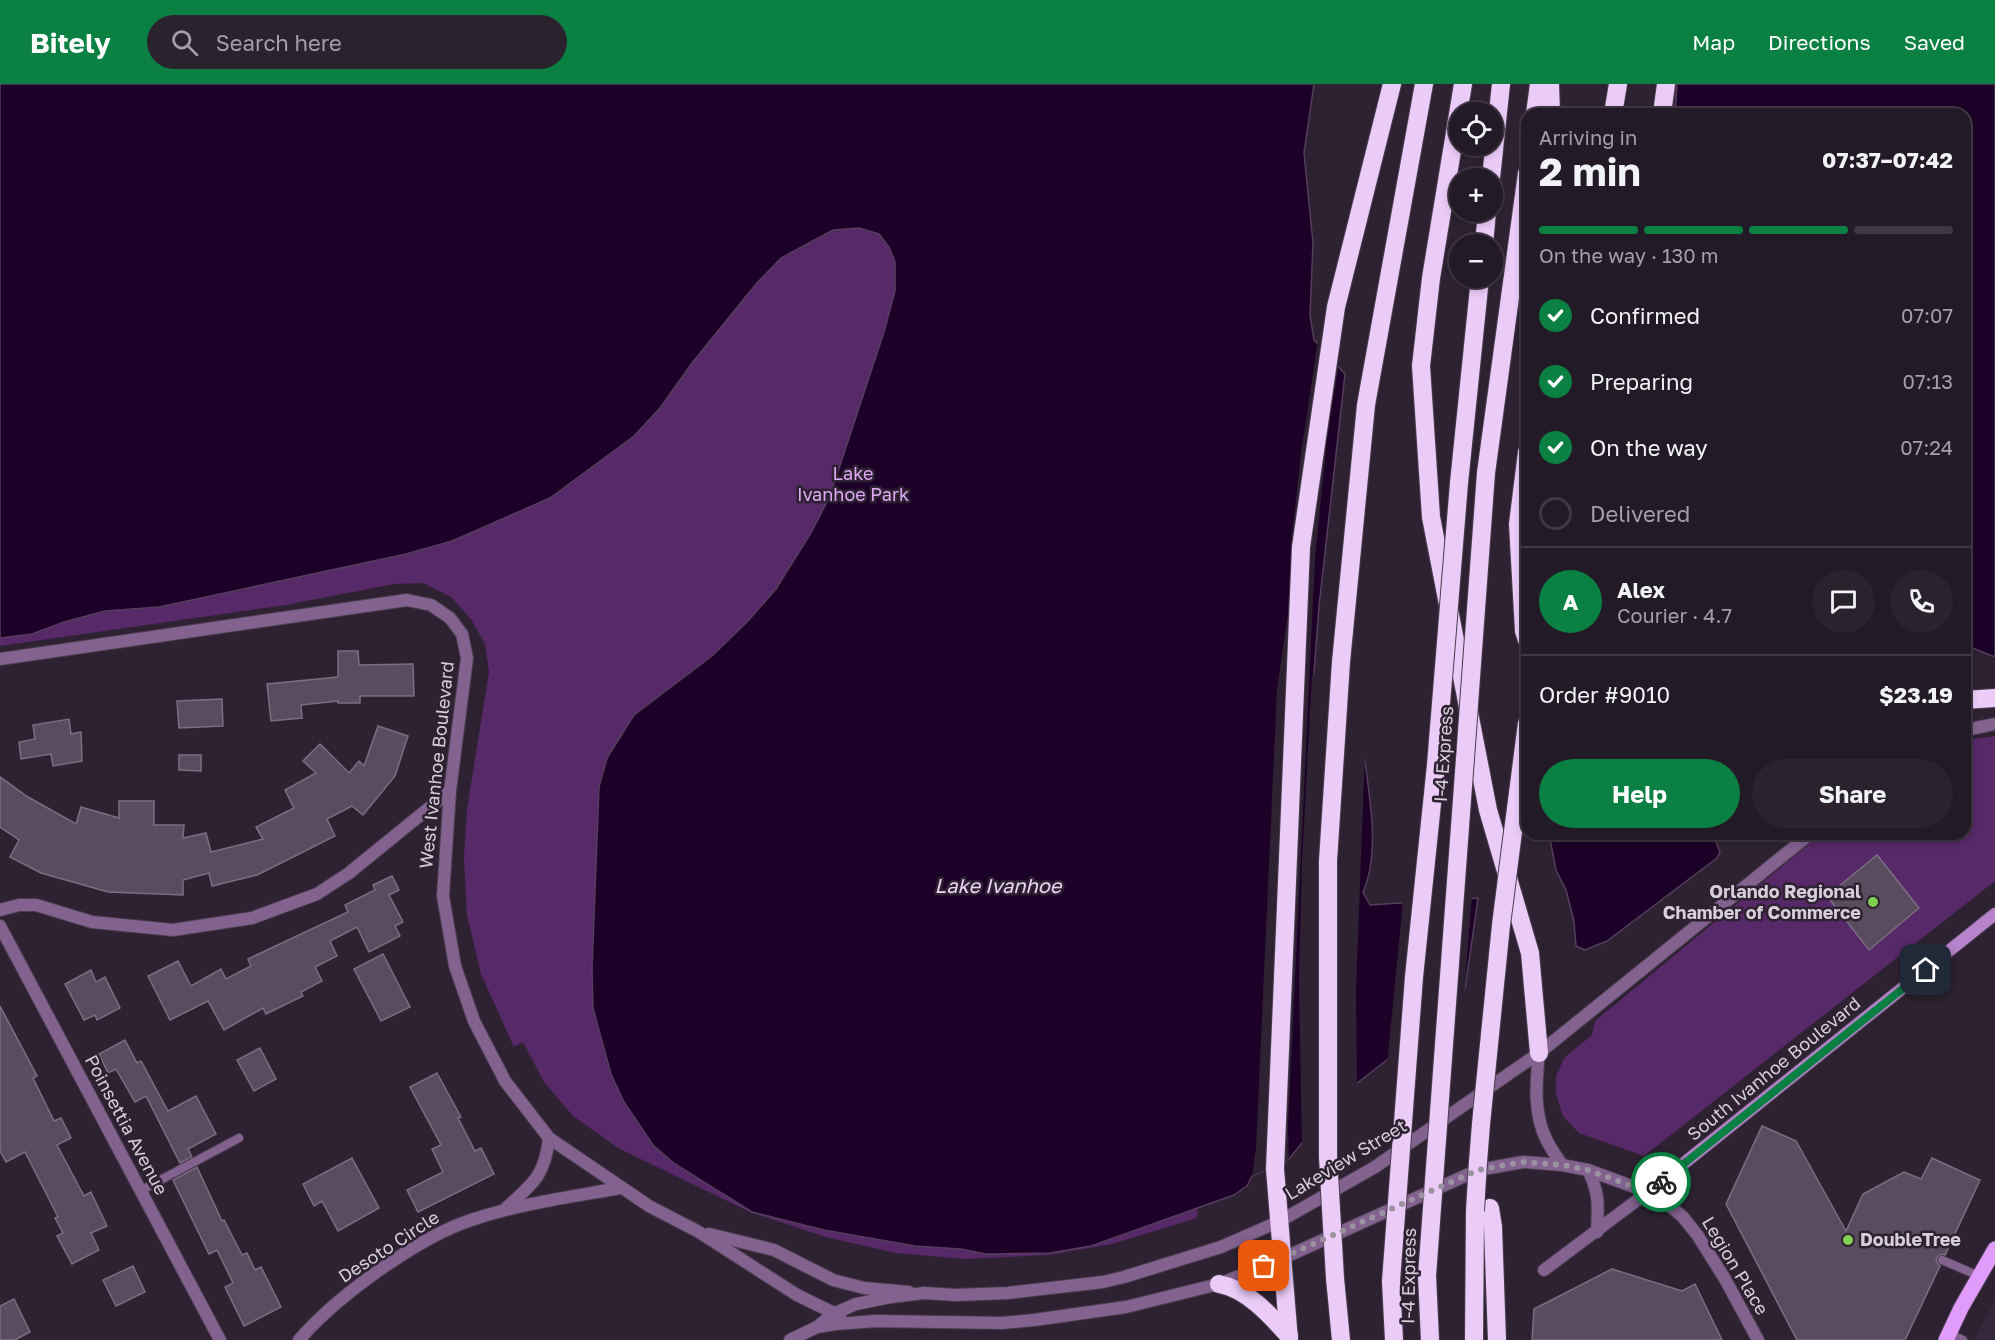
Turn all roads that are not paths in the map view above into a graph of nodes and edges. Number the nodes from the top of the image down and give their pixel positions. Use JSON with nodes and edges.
{"nodes":[{"id":1,"x":1392,"y":84,"type":"edge"},
{"id":2,"x":1424,"y":84,"type":"edge"},
{"id":3,"x":1463,"y":84,"type":"edge"},
{"id":4,"x":1501,"y":84,"type":"edge"},
{"id":5,"x":1539,"y":84,"type":"edge"},
{"id":6,"x":1551,"y":84,"type":"edge"},
{"id":7,"x":1618,"y":84,"type":"edge"},
{"id":8,"x":1666,"y":84,"type":"edge"},
{"id":9,"x":1536,"y":108,"type":"edge"},
{"id":10,"x":1551,"y":108,"type":"edge"},
{"id":11,"x":1614,"y":108,"type":"edge"},
{"id":12,"x":1663,"y":108,"type":"edge"},
{"id":13,"x":1492,"y":168,"type":"edge"},
{"id":14,"x":1521,"y":217,"type":"edge"},
{"id":15,"x":1479,"y":288,"type":"edge"},
{"id":16,"x":1521,"y":500,"type":"edge"},
{"id":17,"x":1521,"y":578,"type":"edge"},
{"id":18,"x":0,"y":659,"type":"edge"},
{"id":19,"x":1995,"y":698,"type":"edge"},
{"id":20,"x":1971,"y":700,"type":"edge"},
{"id":21,"x":1995,"y":724,"type":"edge"},
{"id":22,"x":1971,"y":729,"type":"edge"},
{"id":23,"x":1521,"y":770,"type":"edge"},
{"id":24,"x":450,"y":791,"type":"junction"},
{"id":25,"x":1803,"y":840,"type":"edge"},
{"id":26,"x":0,"y":910,"type":"edge"},
{"id":27,"x":1995,"y":914,"type":"edge"},
{"id":28,"x":0,"y":926,"type":"edge"},
{"id":29,"x":1539,"y":1053,"type":"junction"},
{"id":30,"x":239,"y":1138,"type":"dead end"},
{"id":31,"x":549,"y":1138,"type":"junction"},
{"id":32,"x":1562,"y":1165,"type":"junction"},
{"id":33,"x":1588,"y":1170,"type":"junction"},
{"id":34,"x":620,"y":1188,"type":"junction"},
{"id":35,"x":140,"y":1191,"type":"junction"},
{"id":36,"x":1648,"y":1192,"type":"junction"},
{"id":37,"x":1482,"y":1209,"type":"junction"},
{"id":38,"x":504,"y":1210,"type":"junction"},
{"id":39,"x":1280,"y":1221,"type":"junction"},
{"id":40,"x":1344,"y":1231,"type":"joint"},
{"id":41,"x":699,"y":1232,"type":"junction"},
{"id":42,"x":1597,"y":1232,"type":"junction"},
{"id":43,"x":1995,"y":1249,"type":"edge"},
{"id":44,"x":1281,"y":1259,"type":"junction"},
{"id":45,"x":1942,"y":1260,"type":"dead end"},
{"id":46,"x":1544,"y":1270,"type":"dead end"},
{"id":47,"x":1979,"y":1276,"type":"junction"},
{"id":48,"x":1219,"y":1284,"type":"junction"},
{"id":49,"x":924,"y":1293,"type":"junction"},
{"id":50,"x":833,"y":1314,"type":"junction"},
{"id":51,"x":858,"y":1322,"type":"junction"},
{"id":52,"x":817,"y":1328,"type":"junction"},
{"id":53,"x":1289,"y":1338,"type":"edge"},
{"id":54,"x":1952,"y":1338,"type":"edge"},
{"id":55,"x":220,"y":1340,"type":"edge"},
{"id":56,"x":299,"y":1340,"type":"edge"},
{"id":57,"x":790,"y":1340,"type":"edge"},
{"id":58,"x":1341,"y":1340,"type":"edge"},
{"id":59,"x":1394,"y":1340,"type":"edge"},
{"id":60,"x":1430,"y":1340,"type":"edge"},
{"id":61,"x":1474,"y":1340,"type":"edge"},
{"id":62,"x":1497,"y":1340,"type":"edge"},
{"id":63,"x":1758,"y":1340,"type":"edge"}],
"edges":[{"from":1,"to":39,"type":"highway"},
{"from":2,"to":58,"type":"highway","bridge":true},
{"from":3,"to":29,"type":"highway"},
{"from":4,"to":13,"type":"highway"},
{"from":5,"to":9,"type":"highway"},
{"from":6,"to":10,"type":"highway"},
{"from":7,"to":11,"type":"highway"},
{"from":8,"to":12,"type":"highway"},
{"from":14,"to":60,"type":"highway","name":"I-4 Express","bridge":true},
{"from":15,"to":59,"type":"highway","name":"I-4 Express","bridge":true},
{"from":16,"to":17,"type":"highway"},
{"from":18,"to":24,"type":"street","name":"West Ivanhoe Boulevard"},
{"from":19,"to":20,"type":"highway"},
{"from":21,"to":22,"type":"street"},
{"from":23,"to":37,"type":"highway","bridge":true},
{"from":24,"to":26,"type":"street"},
{"from":24,"to":31,"type":"street","name":"West Ivanhoe Boulevard"},
{"from":25,"to":29,"type":"street","name":"Lakeview Street"},
{"from":27,"to":36,"type":"main road","name":"South Ivanhoe Boulevard"},
{"from":28,"to":35,"type":"street","name":"Poinsettia Avenue"},
{"from":29,"to":32,"type":"street"},
{"from":29,"to":39,"type":"street","name":"Lakeview Street"},
{"from":30,"to":35,"type":"lane"},
{"from":31,"to":34,"type":"street","name":"West Ivanhoe Boulevard"},
{"from":31,"to":38,"type":"street"},
{"from":32,"to":33,"type":"street","name":"Legion Place"},
{"from":32,"to":40,"type":"street","name":"Legion Place"},
{"from":33,"to":36,"type":"street","name":"Legion Place"},
{"from":33,"to":42,"type":"street"},
{"from":34,"to":38,"type":"street","name":"Desoto Circle"},
{"from":34,"to":41,"type":"street","name":"West Ivanhoe Boulevard"},
{"from":35,"to":55,"type":"street","name":"Poinsettia Avenue"},
{"from":36,"to":42,"type":"street","name":"South Ivanhoe Boulevard"},
{"from":36,"to":63,"type":"street","name":"Legion Place"},
{"from":37,"to":61,"type":"highway"},
{"from":37,"to":62,"type":"highway"},
{"from":38,"to":56,"type":"street","name":"Desoto Circle"},
{"from":39,"to":44,"type":"highway"},
{"from":39,"to":49,"type":"street","name":"Lakeview Street"},
{"from":40,"to":44,"type":"street","name":"Lakeview Street"},
{"from":41,"to":49,"type":"street","name":"West Ivanhoe Boulevard"},
{"from":41,"to":50,"type":"street","name":"West Ivanhoe Boulevard"},
{"from":42,"to":46,"type":"street","name":"South Ivanhoe Boulevard"},
{"from":43,"to":47,"type":"main road"},
{"from":44,"to":48,"type":"street","name":"Lakeview Street"},
{"from":44,"to":53,"type":"highway"},
{"from":45,"to":47,"type":"lane"},
{"from":47,"to":54,"type":"main road"},
{"from":48,"to":51,"type":"street","name":"Lakeview Street"},
{"from":48,"to":53,"type":"highway"},
{"from":49,"to":50,"type":"street","name":"Lakeview Street"},
{"from":50,"to":51,"type":"street","name":"West Ivanhoe Boulevard"},
{"from":50,"to":52,"type":"street","name":"Lakeview Street"},
{"from":51,"to":52,"type":"street","name":"Lakeview Street"},
{"from":52,"to":57,"type":"street","name":"Lakeview Street"}]}
